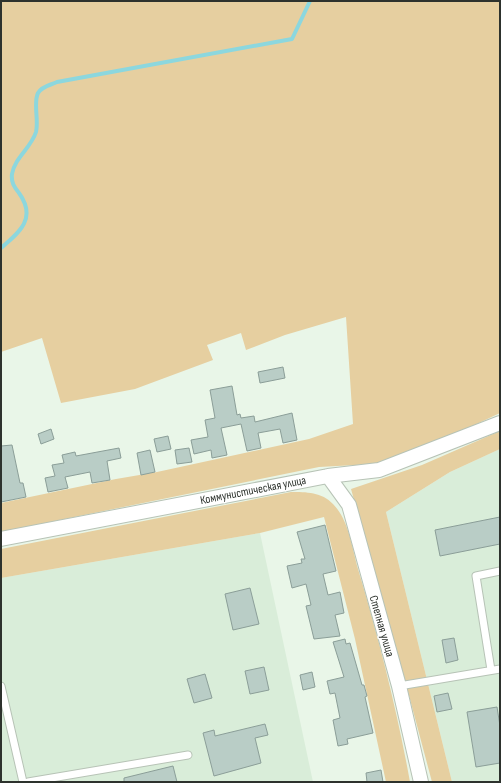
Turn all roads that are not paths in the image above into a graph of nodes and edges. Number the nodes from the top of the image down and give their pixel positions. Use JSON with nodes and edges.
{"nodes":[{"id":1,"x":500,"y":423,"type":"edge"},
{"id":2,"x":328,"y":476,"type":"junction"},
{"id":3,"x":1,"y":539,"type":"edge"},
{"id":4,"x":500,"y":572,"type":"edge"},
{"id":5,"x":500,"y":669,"type":"edge"},
{"id":6,"x":491,"y":670,"type":"junction"},
{"id":7,"x":1,"y":686,"type":"edge"},
{"id":8,"x":399,"y":686,"type":"junction"},
{"id":9,"x":188,"y":755,"type":"dead end"},
{"id":10,"x":23,"y":782,"type":"edge"},
{"id":11,"x":28,"y":782,"type":"edge"},
{"id":12,"x":421,"y":782,"type":"edge"}],
"edges":[{"from":1,"to":2,"type":"street","name":"Коммунистическая улица"},
{"from":2,"to":3,"type":"street","name":"Коммунистическая улица"},
{"from":2,"to":8,"type":"street","name":"Степная улица"},
{"from":4,"to":6,"type":"lane"},
{"from":5,"to":6,"type":"lane"},
{"from":6,"to":8,"type":"lane"},
{"from":7,"to":10,"type":"lane"},
{"from":8,"to":12,"type":"street","name":"Степная улица"},
{"from":9,"to":11,"type":"lane"}]}
